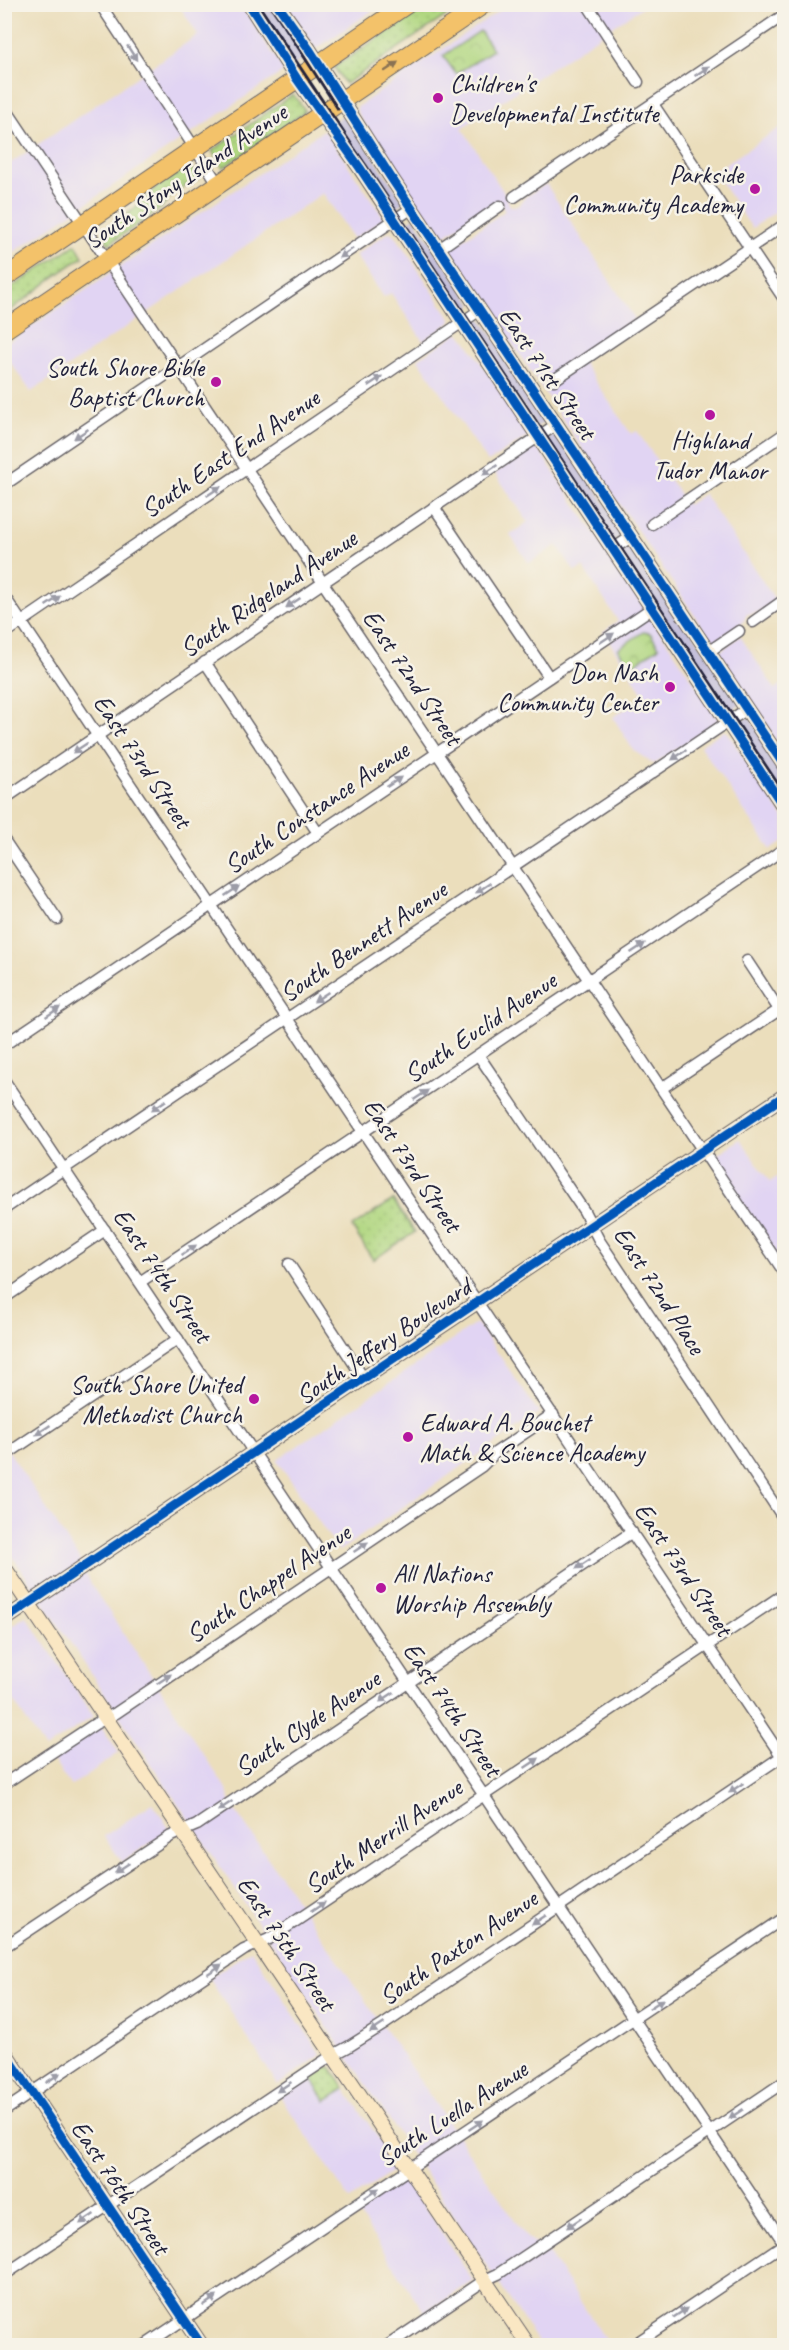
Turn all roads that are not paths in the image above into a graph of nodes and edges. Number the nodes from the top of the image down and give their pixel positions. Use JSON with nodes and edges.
{"nodes":[{"id":1,"x":100,"y":4,"type":"edge"},
{"id":2,"x":249,"y":4,"type":"edge"},
{"id":3,"x":277,"y":4,"type":"edge"},
{"id":4,"x":407,"y":4,"type":"edge"},
{"id":5,"x":484,"y":4,"type":"edge"},
{"id":6,"x":587,"y":4,"type":"edge"},
{"id":7,"x":784,"y":15,"type":"edge"},
{"id":8,"x":319,"y":63,"type":"junction"},
{"id":9,"x":297,"y":79,"type":"junction"},
{"id":10,"x":638,"y":81,"type":"dead end"},
{"id":11,"x":343,"y":100,"type":"junction"},
{"id":12,"x":653,"y":104,"type":"junction"},
{"id":13,"x":4,"y":106,"type":"edge"},
{"id":14,"x":322,"y":114,"type":"junction"},
{"id":15,"x":195,"y":148,"type":"junction"},
{"id":16,"x":219,"y":185,"type":"junction"},
{"id":17,"x":514,"y":197,"type":"dead end"},
{"id":18,"x":500,"y":206,"type":"dead end"},
{"id":19,"x":412,"y":208,"type":"junction"},
{"id":20,"x":395,"y":220,"type":"junction"},
{"id":21,"x":83,"y":225,"type":"junction"},
{"id":22,"x":784,"y":225,"type":"edge"},
{"id":23,"x":750,"y":248,"type":"junction"},
{"id":24,"x":439,"y":249,"type":"junction"},
{"id":25,"x":107,"y":260,"type":"junction"},
{"id":26,"x":4,"y":278,"type":"edge"},
{"id":27,"x":784,"y":299,"type":"edge"},
{"id":28,"x":480,"y":310,"type":"junction"},
{"id":29,"x":462,"y":322,"type":"junction"},
{"id":30,"x":4,"y":330,"type":"edge"},
{"id":31,"x":178,"y":367,"type":"junction"},
{"id":32,"x":554,"y":380,"type":"dead end"},
{"id":33,"x":556,"y":424,"type":"junction"},
{"id":34,"x":784,"y":434,"type":"edge"},
{"id":35,"x":538,"y":437,"type":"junction"},
{"id":36,"x":247,"y":469,"type":"junction"},
{"id":37,"x":4,"y":485,"type":"edge"},
{"id":38,"x":434,"y":507,"type":"junction"},
{"id":39,"x":652,"y":524,"type":"dead end"},
{"id":40,"x":631,"y":537,"type":"junction"},
{"id":41,"x":613,"y":549,"type":"junction"},
{"id":42,"x":323,"y":583,"type":"junction"},
{"id":43,"x":4,"y":596,"type":"edge"},
{"id":44,"x":784,"y":600,"type":"edge"},
{"id":45,"x":652,"y":608,"type":"junction"},
{"id":46,"x":753,"y":621,"type":"dead end"},
{"id":47,"x":22,"y":622,"type":"junction"},
{"id":48,"x":739,"y":631,"type":"dead end"},
{"id":49,"x":4,"y":633,"type":"edge"},
{"id":50,"x":708,"y":652,"type":"junction"},
{"id":51,"x":205,"y":663,"type":"junction"},
{"id":52,"x":549,"y":677,"type":"junction"},
{"id":53,"x":747,"y":709,"type":"junction"},
{"id":54,"x":727,"y":722,"type":"junction"},
{"id":55,"x":98,"y":735,"type":"junction"},
{"id":56,"x":437,"y":753,"type":"junction"},
{"id":57,"x":784,"y":765,"type":"edge"},
{"id":58,"x":4,"y":799,"type":"edge"},
{"id":59,"x":784,"y":807,"type":"edge"},
{"id":60,"x":318,"y":833,"type":"junction"},
{"id":61,"x":4,"y":840,"type":"edge"},
{"id":62,"x":784,"y":849,"type":"edge"},
{"id":63,"x":513,"y":867,"type":"junction"},
{"id":64,"x":212,"y":905,"type":"junction"},
{"id":65,"x":57,"y":919,"type":"dead end"},
{"id":66,"x":747,"y":961,"type":"dead end"},
{"id":67,"x":589,"y":980,"type":"junction"},
{"id":68,"x":782,"y":1013,"type":"edge"},
{"id":69,"x":288,"y":1019,"type":"junction"},
{"id":70,"x":4,"y":1045,"type":"edge"},
{"id":71,"x":479,"y":1056,"type":"junction"},
{"id":72,"x":4,"y":1080,"type":"edge"},
{"id":73,"x":662,"y":1088,"type":"junction"},
{"id":74,"x":784,"y":1096,"type":"edge"},
{"id":75,"x":364,"y":1133,"type":"junction"},
{"id":76,"x":703,"y":1150,"type":"junction"},
{"id":77,"x":64,"y":1169,"type":"junction"},
{"id":78,"x":4,"y":1209,"type":"edge"},
{"id":79,"x":592,"y":1225,"type":"junction"},
{"id":80,"x":105,"y":1230,"type":"junction"},
{"id":81,"x":289,"y":1264,"type":"dead end"},
{"id":82,"x":784,"y":1272,"type":"edge"},
{"id":83,"x":140,"y":1282,"type":"junction"},
{"id":84,"x":4,"y":1298,"type":"edge"},
{"id":85,"x":478,"y":1302,"type":"junction"},
{"id":86,"x":178,"y":1339,"type":"junction"},
{"id":87,"x":364,"y":1379,"type":"junction"},
{"id":88,"x":553,"y":1414,"type":"junction"},
{"id":89,"x":254,"y":1453,"type":"junction"},
{"id":90,"x":4,"y":1456,"type":"edge"},
{"id":91,"x":784,"y":1518,"type":"edge"},
{"id":92,"x":632,"y":1532,"type":"junction"},
{"id":93,"x":4,"y":1568,"type":"edge"},
{"id":94,"x":332,"y":1568,"type":"junction"},
{"id":95,"x":784,"y":1594,"type":"edge"},
{"id":96,"x":29,"y":1604,"type":"junction"},
{"id":97,"x":4,"y":1620,"type":"edge"},
{"id":98,"x":708,"y":1645,"type":"junction"},
{"id":99,"x":408,"y":1682,"type":"junction"},
{"id":100,"x":106,"y":1718,"type":"junction"},
{"id":101,"x":784,"y":1757,"type":"edge"},
{"id":102,"x":4,"y":1784,"type":"edge"},
{"id":103,"x":484,"y":1795,"type":"junction"},
{"id":104,"x":182,"y":1831,"type":"junction"},
{"id":105,"x":559,"y":1907,"type":"junction"},
{"id":106,"x":784,"y":1918,"type":"edge"},
{"id":107,"x":258,"y":1944,"type":"junction"},
{"id":108,"x":4,"y":1947,"type":"edge"},
{"id":109,"x":634,"y":2019,"type":"junction"},
{"id":110,"x":4,"y":2051,"type":"edge"},
{"id":111,"x":333,"y":2055,"type":"junction"},
{"id":112,"x":784,"y":2082,"type":"edge"},
{"id":113,"x":32,"y":2092,"type":"junction"},
{"id":114,"x":4,"y":2111,"type":"edge"},
{"id":115,"x":710,"y":2132,"type":"junction"},
{"id":116,"x":409,"y":2168,"type":"junction"},
{"id":117,"x":108,"y":2205,"type":"junction"},
{"id":118,"x":784,"y":2243,"type":"edge"},
{"id":119,"x":4,"y":2275,"type":"edge"},
{"id":120,"x":484,"y":2280,"type":"junction"},
{"id":121,"x":184,"y":2319,"type":"junction"},
{"id":122,"x":144,"y":2346,"type":"edge"},
{"id":123,"x":202,"y":2346,"type":"edge"},
{"id":124,"x":387,"y":2346,"type":"edge"},
{"id":125,"x":529,"y":2346,"type":"edge"},
{"id":126,"x":632,"y":2346,"type":"edge"}],
"edges":[{"from":1,"to":15,"type":"street","one_way":true},
{"from":2,"to":9,"type":"main road","name":"East 71st Street"},
{"from":3,"to":8,"type":"main road","name":"East 71st Street"},
{"from":4,"to":8,"type":"highway","name":"South Stony Island Avenue"},
{"from":11,"to":5,"type":"highway","name":"South Stony Island Avenue","one_way":true},
{"from":6,"to":10,"type":"street"},
{"from":12,"to":7,"type":"street","one_way":true},
{"from":8,"to":9,"type":"highway","name":"South Stony Island Avenue"},
{"from":8,"to":11,"type":"main road","name":"East 71st Street"},
{"from":9,"to":14,"type":"main road","name":"East 71st Street"},
{"from":9,"to":15,"type":"highway","name":"South Stony Island Avenue"},
{"from":11,"to":14,"type":"highway","name":"South Stony Island Avenue"},
{"from":11,"to":19,"type":"main road","name":"East 71st Street"},
{"from":12,"to":17,"type":"street"},
{"from":12,"to":23,"type":"street"},
{"from":13,"to":21,"type":"street","name":"East 72nd Street"},
{"from":14,"to":16,"type":"highway","name":"South Stony Island Avenue"},
{"from":14,"to":20,"type":"main road","name":"East 71st Street"},
{"from":15,"to":16,"type":"street"},
{"from":15,"to":21,"type":"highway","name":"South Stony Island Avenue"},
{"from":16,"to":25,"type":"highway","name":"South Stony Island Avenue"},
{"from":18,"to":24,"type":"street"},
{"from":19,"to":20,"type":"street"},
{"from":19,"to":24,"type":"main road","name":"East 71st Street"},
{"from":20,"to":29,"type":"main road","name":"East 71st Street"},
{"from":20,"to":31,"type":"street","one_way":true},
{"from":21,"to":25,"type":"street","name":"East 72nd Street"},
{"from":21,"to":26,"type":"highway","name":"South Stony Island Avenue"},
{"from":22,"to":23,"type":"street"},
{"from":23,"to":27,"type":"street"},
{"from":23,"to":32,"type":"street"},
{"from":24,"to":28,"type":"main road","name":"East 71st Street"},
{"from":25,"to":30,"type":"highway","name":"South Stony Island Avenue"},
{"from":25,"to":31,"type":"street","name":"East 72nd Street"},
{"from":28,"to":29,"type":"street","name":"South East End Avenue"},
{"from":28,"to":33,"type":"main road","name":"East 71st Street"},
{"from":29,"to":35,"type":"main road","name":"East 71st Street"},
{"from":36,"to":29,"type":"street","name":"South East End Avenue","one_way":true},
{"from":31,"to":36,"type":"street","name":"East 72nd Street"},
{"from":31,"to":37,"type":"street","one_way":true},
{"from":33,"to":35,"type":"street","name":"South Ridgeland Avenue"},
{"from":33,"to":40,"type":"main road","name":"East 71st Street"},
{"from":34,"to":39,"type":"street"},
{"from":35,"to":38,"type":"street","name":"South Ridgeland Avenue","one_way":true},
{"from":35,"to":41,"type":"main road","name":"East 71st Street"},
{"from":36,"to":42,"type":"street","name":"East 72nd Street"},
{"from":47,"to":36,"type":"street","name":"South East End Avenue","one_way":true},
{"from":38,"to":42,"type":"street","name":"South Ridgeland Avenue"},
{"from":38,"to":52,"type":"street"},
{"from":40,"to":41,"type":"street"},
{"from":40,"to":50,"type":"main road","name":"East 71st Street"},
{"from":41,"to":45,"type":"main road","name":"East 71st Street"},
{"from":42,"to":51,"type":"street","name":"South Ridgeland Avenue","one_way":true},
{"from":42,"to":56,"type":"street","name":"East 72nd Street"},
{"from":43,"to":47,"type":"street","name":"East 73rd Street"},
{"from":44,"to":46,"type":"street"},
{"from":52,"to":45,"type":"street","name":"South Constance Avenue","one_way":true},
{"from":45,"to":54,"type":"main road","name":"East 71st Street"},
{"from":47,"to":49,"type":"street","name":"South East End Avenue"},
{"from":47,"to":55,"type":"street","name":"East 73rd Street"},
{"from":48,"to":50,"type":"street"},
{"from":50,"to":53,"type":"main road","name":"East 71st Street"},
{"from":51,"to":55,"type":"street","name":"South Ridgeland Avenue"},
{"from":51,"to":60,"type":"street"},
{"from":52,"to":56,"type":"street","name":"South Constance Avenue"},
{"from":53,"to":54,"type":"street","name":"South Bennett Avenue"},
{"from":53,"to":57,"type":"main road","name":"East 71st Street"},
{"from":54,"to":59,"type":"main road","name":"East 71st Street"},
{"from":54,"to":63,"type":"street","name":"South Bennett Avenue","one_way":true},
{"from":55,"to":58,"type":"street","name":"South Ridgeland Avenue","one_way":true},
{"from":55,"to":64,"type":"street","name":"East 73rd Street"},
{"from":60,"to":56,"type":"street","name":"South Constance Avenue","one_way":true},
{"from":56,"to":63,"type":"street","name":"East 72nd Street"},
{"from":64,"to":60,"type":"street","name":"South Constance Avenue","one_way":true},
{"from":61,"to":65,"type":"street"},
{"from":67,"to":62,"type":"street","name":"South Euclid Avenue","one_way":true},
{"from":63,"to":67,"type":"street","name":"East 72nd Street"},
{"from":63,"to":69,"type":"street","name":"South Bennett Avenue","one_way":true},
{"from":64,"to":69,"type":"street","name":"East 73rd Street"},
{"from":70,"to":64,"type":"street","name":"South Constance Avenue","one_way":true},
{"from":66,"to":68,"type":"street"},
{"from":67,"to":71,"type":"street","name":"South Euclid Avenue"},
{"from":67,"to":73,"type":"street","name":"East 72nd Street"},
{"from":68,"to":73,"type":"street"},
{"from":69,"to":75,"type":"street","name":"East 73rd Street"},
{"from":69,"to":77,"type":"street","name":"South Bennett Avenue","one_way":true},
{"from":75,"to":71,"type":"street","name":"South Euclid Avenue","one_way":true},
{"from":71,"to":79,"type":"street","name":"East 72nd Place"},
{"from":72,"to":77,"type":"street","name":"East 74th Street"},
{"from":73,"to":76,"type":"street","name":"East 72nd Street"},
{"from":74,"to":76,"type":"main road","name":"South Jeffery Boulevard"},
{"from":83,"to":75,"type":"street","name":"South Euclid Avenue","one_way":true},
{"from":75,"to":85,"type":"street","name":"East 73rd Street"},
{"from":76,"to":79,"type":"main road","name":"South Jeffery Boulevard"},
{"from":76,"to":82,"type":"street","name":"East 72nd Street"},
{"from":77,"to":78,"type":"street","name":"South Bennett Avenue"},
{"from":77,"to":80,"type":"street","name":"East 74th Street"},
{"from":79,"to":85,"type":"main road","name":"South Jeffery Boulevard"},
{"from":79,"to":91,"type":"street","name":"East 72nd Place"},
{"from":80,"to":83,"type":"street","name":"East 74th Street"},
{"from":80,"to":84,"type":"street"},
{"from":81,"to":87,"type":"street"},
{"from":83,"to":86,"type":"street","name":"East 74th Street"},
{"from":85,"to":87,"type":"main road","name":"South Jeffery Boulevard"},
{"from":85,"to":88,"type":"street","name":"East 73rd Street"},
{"from":86,"to":89,"type":"street","name":"East 74th Street"},
{"from":86,"to":90,"type":"street","one_way":true},
{"from":87,"to":89,"type":"main road","name":"South Jeffery Boulevard"},
{"from":88,"to":92,"type":"street","name":"East 73rd Street"},
{"from":94,"to":88,"type":"street","name":"South Chappel Avenue","one_way":true},
{"from":89,"to":94,"type":"street","name":"East 74th Street"},
{"from":89,"to":96,"type":"main road","name":"South Jeffery Boulevard"},
{"from":92,"to":98,"type":"street","name":"East 73rd Street"},
{"from":92,"to":99,"type":"street","name":"South Clyde Avenue","one_way":true},
{"from":93,"to":96,"type":"main road","name":"East 75th Street"},
{"from":94,"to":99,"type":"street","name":"East 74th Street"},
{"from":100,"to":94,"type":"street","name":"South Chappel Avenue","one_way":true},
{"from":95,"to":98,"type":"street","name":"South Merrill Avenue"},
{"from":96,"to":97,"type":"main road","name":"South Jeffery Boulevard"},
{"from":96,"to":100,"type":"main road","name":"East 75th Street"},
{"from":98,"to":101,"type":"street","name":"East 73rd Street"},
{"from":103,"to":98,"type":"street","name":"South Merrill Avenue","one_way":true},
{"from":99,"to":103,"type":"street","name":"East 74th Street"},
{"from":99,"to":104,"type":"street","name":"South Clyde Avenue","one_way":true},
{"from":100,"to":102,"type":"street","name":"South Chappel Avenue"},
{"from":100,"to":104,"type":"main road","name":"East 75th Street"},
{"from":101,"to":105,"type":"street","name":"South Paxton Avenue","one_way":true},
{"from":103,"to":105,"type":"street","name":"East 74th Street"},
{"from":107,"to":103,"type":"street","name":"South Merrill Avenue","one_way":true},
{"from":104,"to":107,"type":"main road","name":"East 75th Street"},
{"from":104,"to":108,"type":"street","name":"South Clyde Avenue","one_way":true},
{"from":105,"to":109,"type":"street","name":"East 74th Street"},
{"from":105,"to":111,"type":"street","name":"South Paxton Avenue","one_way":true},
{"from":109,"to":106,"type":"street","name":"South Luella Avenue","one_way":true},
{"from":107,"to":111,"type":"main road","name":"East 75th Street"},
{"from":113,"to":107,"type":"street","name":"South Merrill Avenue","one_way":true},
{"from":109,"to":115,"type":"street","name":"East 74th Street"},
{"from":116,"to":109,"type":"street","name":"South Luella Avenue","one_way":true},
{"from":110,"to":113,"type":"main road","name":"East 76th Street"},
{"from":111,"to":116,"type":"main road","name":"East 75th Street"},
{"from":111,"to":117,"type":"street","name":"South Paxton Avenue","one_way":true},
{"from":112,"to":115,"type":"street","one_way":true},
{"from":113,"to":114,"type":"street","name":"South Merrill Avenue"},
{"from":113,"to":117,"type":"main road","name":"East 76th Street"},
{"from":115,"to":118,"type":"street","name":"East 74th Street"},
{"from":115,"to":120,"type":"street","one_way":true},
{"from":116,"to":120,"type":"main road","name":"East 75th Street"},
{"from":121,"to":116,"type":"street","name":"South Luella Avenue","one_way":true},
{"from":117,"to":119,"type":"street","name":"South Paxton Avenue","one_way":true},
{"from":117,"to":121,"type":"main road","name":"East 76th Street"},
{"from":126,"to":118,"type":"street","one_way":true},
{"from":120,"to":124,"type":"street"},
{"from":120,"to":125,"type":"main road","name":"East 75th Street"},
{"from":121,"to":122,"type":"street","name":"South Luella Avenue"},
{"from":121,"to":123,"type":"main road","name":"East 76th Street"}]}
